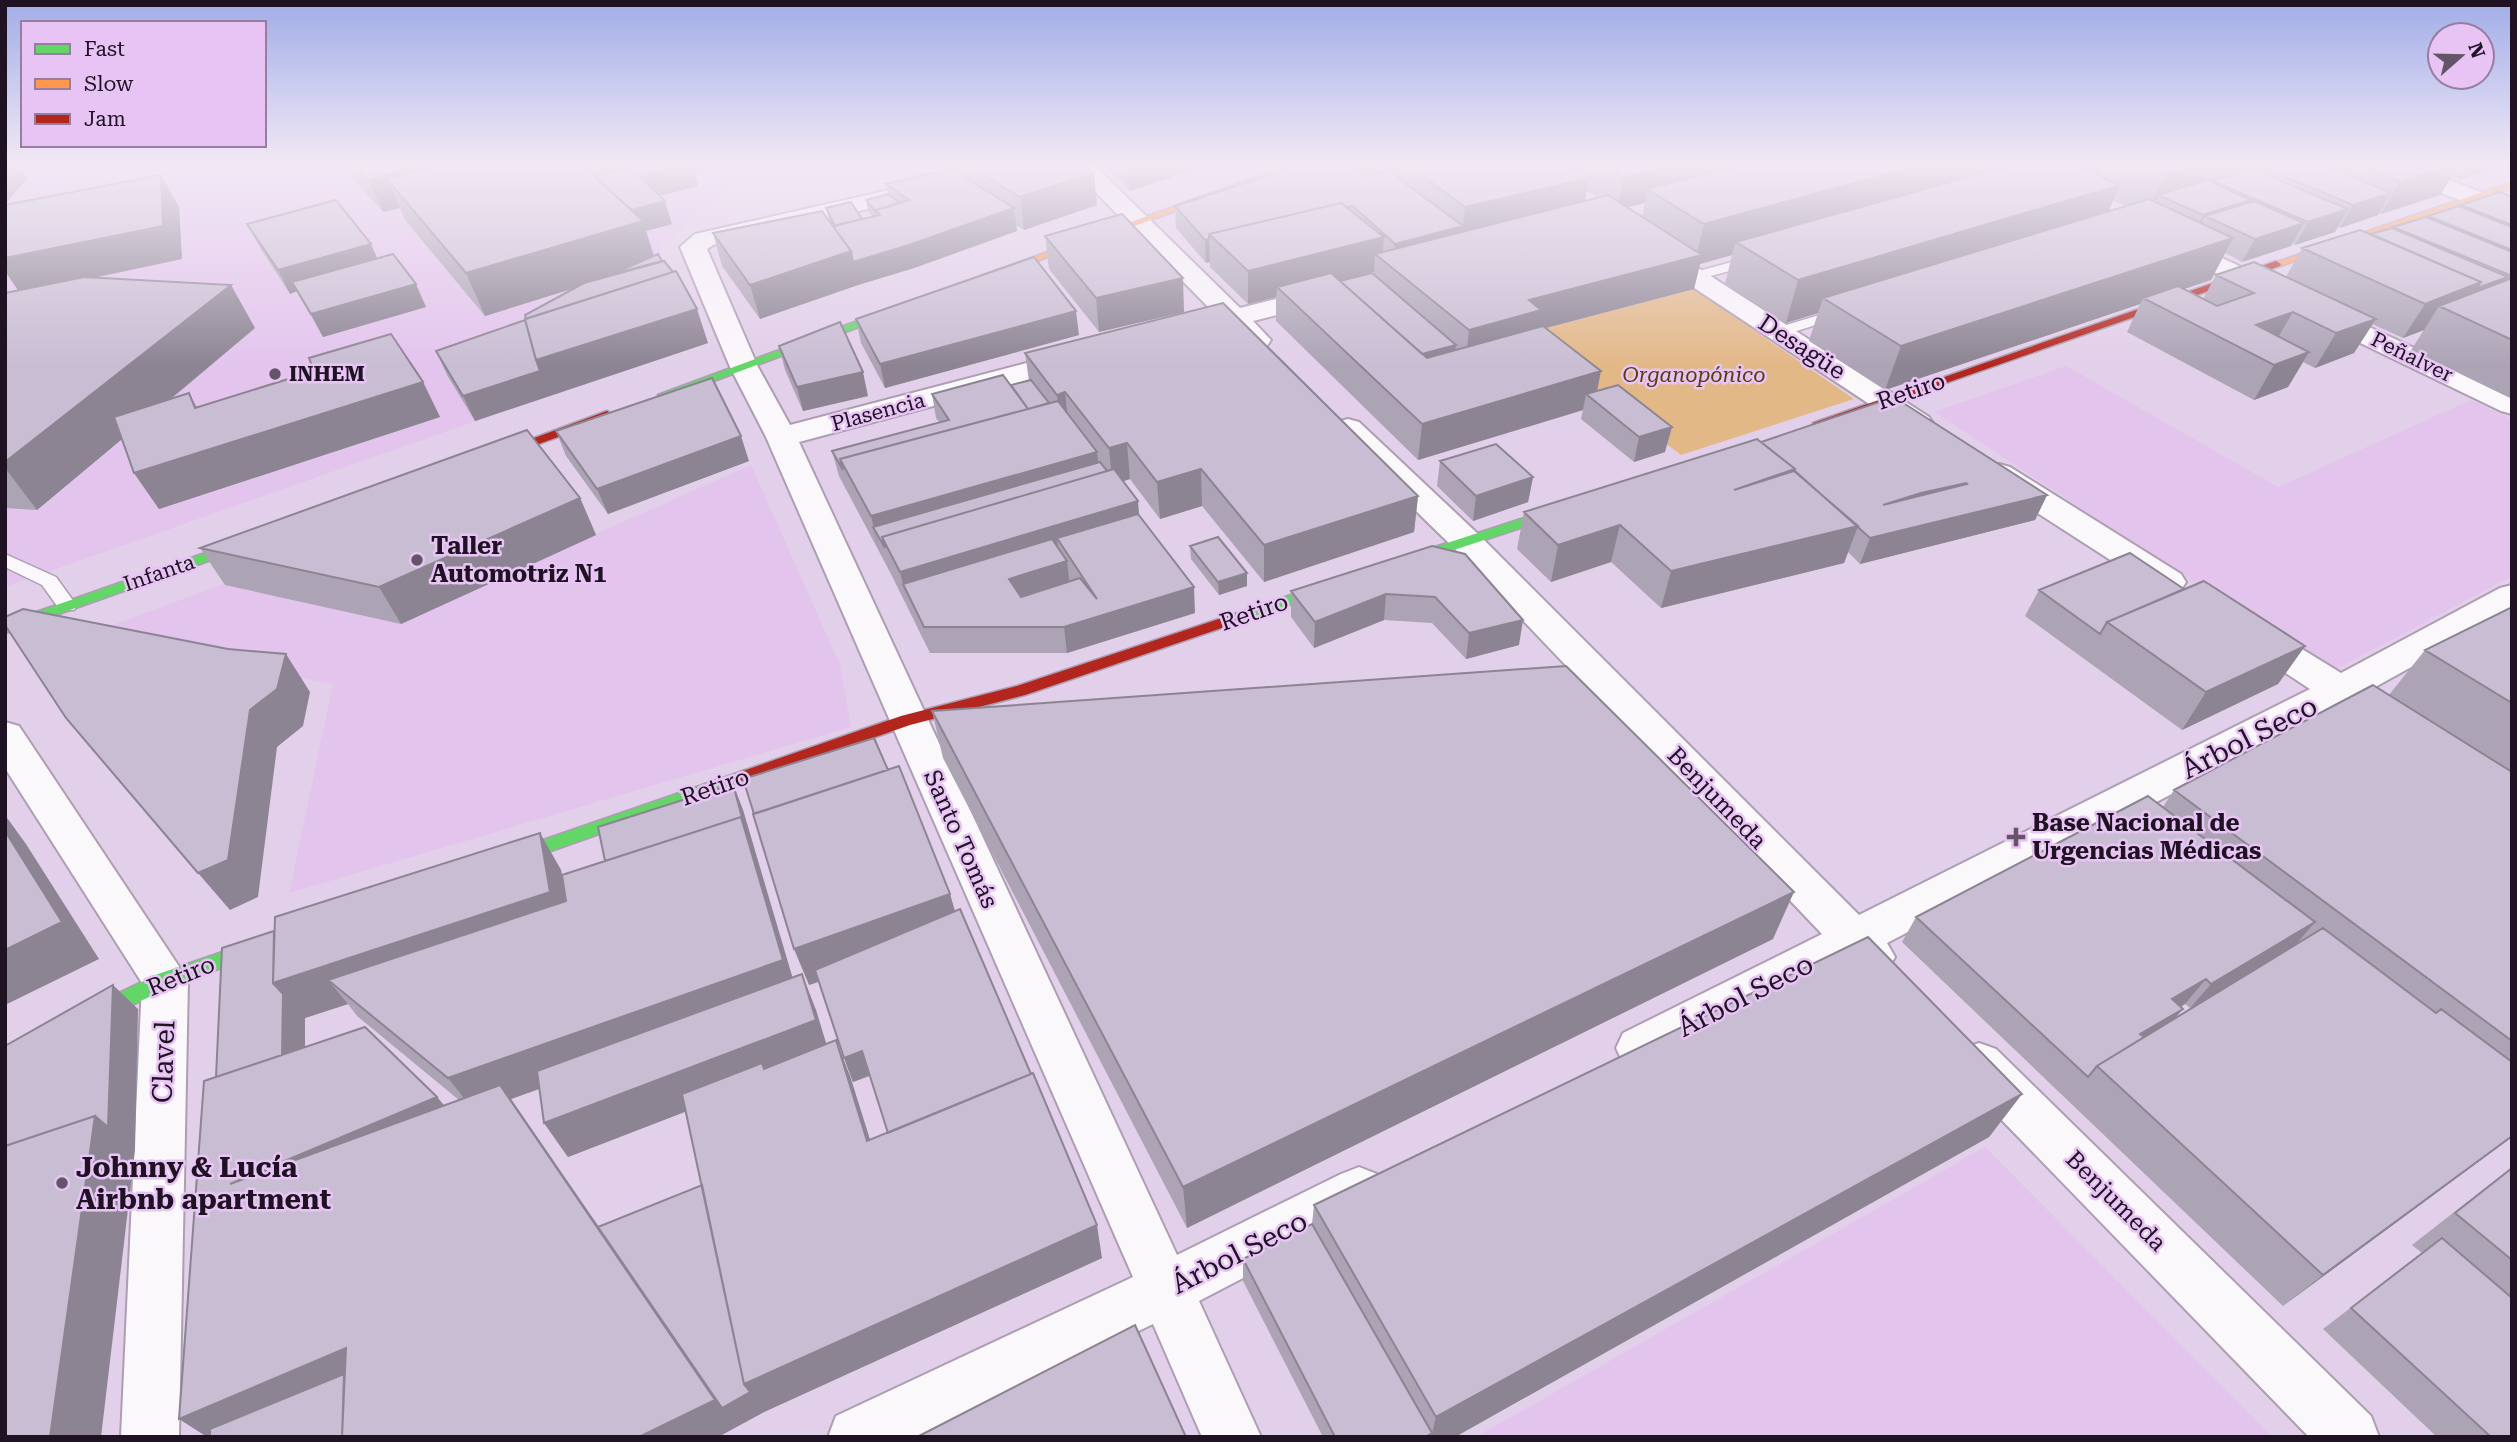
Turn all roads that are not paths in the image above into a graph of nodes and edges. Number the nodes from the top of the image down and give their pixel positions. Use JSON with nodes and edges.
{"nodes":[{"id":1,"x":745,"y":231,"type":"edge"},
{"id":2,"x":1111,"y":231,"type":"edge"},
{"id":3,"x":1146,"y":231,"type":"edge"},
{"id":4,"x":2373,"y":231,"type":"edge"},
{"id":5,"x":2156,"y":235,"type":"edge"},
{"id":6,"x":1630,"y":236,"type":"edge"},
{"id":7,"x":1762,"y":257,"type":"edge"},
{"id":8,"x":2242,"y":275,"type":"junction"},
{"id":9,"x":1696,"y":276,"type":"junction"},
{"id":10,"x":976,"y":280,"type":"edge"},
{"id":11,"x":1353,"y":287,"type":"edge"},
{"id":12,"x":925,"y":299,"type":"edge"},
{"id":13,"x":1857,"y":308,"type":"edge"},
{"id":14,"x":1233,"y":318,"type":"junction"},
{"id":15,"x":1193,"y":328,"type":"edge"},
{"id":16,"x":1778,"y":332,"type":"junction"},
{"id":17,"x":1100,"y":353,"type":"edge"},
{"id":18,"x":1282,"y":364,"type":"edge"},
{"id":19,"x":744,"y":367,"type":"junction"},
{"id":20,"x":653,"y":399,"type":"edge"},
{"id":21,"x":1883,"y":400,"type":"junction"},
{"id":22,"x":1320,"y":401,"type":"edge"},
{"id":23,"x":2512,"y":405,"type":"edge"},
{"id":24,"x":627,"y":408,"type":"edge"},
{"id":25,"x":1805,"y":428,"type":"edge"},
{"id":26,"x":781,"y":437,"type":"junction"},
{"id":27,"x":1942,"y":438,"type":"edge"},
{"id":28,"x":1977,"y":460,"type":"edge"},
{"id":29,"x":471,"y":463,"type":"edge"},
{"id":30,"x":1584,"y":503,"type":"edge"},
{"id":31,"x":275,"y":532,"type":"edge"},
{"id":32,"x":1466,"y":541,"type":"junction"},
{"id":33,"x":5,"y":560,"type":"edge"},
{"id":34,"x":2512,"y":596,"type":"edge"},
{"id":35,"x":67,"y":606,"type":"junction"},
{"id":36,"x":5,"y":628,"type":"edge"},
{"id":37,"x":2340,"y":690,"type":"junction"},
{"id":38,"x":907,"y":720,"type":"junction"},
{"id":39,"x":2386,"y":720,"type":"edge"},
{"id":40,"x":5,"y":736,"type":"edge"},
{"id":41,"x":480,"y":869,"type":"edge"},
{"id":42,"x":283,"y":938,"type":"edge"},
{"id":43,"x":1854,"y":939,"type":"junction"},
{"id":44,"x":1894,"y":978,"type":"edge"},
{"id":45,"x":165,"y":980,"type":"junction"},
{"id":46,"x":1952,"y":1037,"type":"edge"},
{"id":47,"x":5,"y":1058,"type":"edge"},
{"id":48,"x":1608,"y":1065,"type":"edge"},
{"id":49,"x":1399,"y":1171,"type":"edge"},
{"id":50,"x":1165,"y":1290,"type":"junction"},
{"id":51,"x":150,"y":1437,"type":"edge"},
{"id":52,"x":858,"y":1437,"type":"edge"},
{"id":53,"x":1232,"y":1437,"type":"edge"},
{"id":54,"x":2350,"y":1437,"type":"edge"}],
"edges":[{"from":1,"to":19,"type":"street","name":"Santo Tomás"},
{"from":2,"to":10,"type":"street"},
{"from":3,"to":14,"type":"street"},
{"from":4,"to":8,"type":"street","name":"Retiro"},
{"from":5,"to":8,"type":"street","name":"Peñalver"},
{"from":6,"to":9,"type":"street","name":"Desagüe"},
{"from":7,"to":9,"type":"lane"},
{"from":8,"to":21,"type":"street","name":"Retiro"},
{"from":8,"to":23,"type":"street","name":"Peñalver"},
{"from":9,"to":16,"type":"street","name":"Desagüe"},
{"from":11,"to":14,"type":"street"},
{"from":12,"to":19,"type":"street"},
{"from":13,"to":16,"type":"lane"},
{"from":14,"to":15,"type":"street"},
{"from":14,"to":18,"type":"street"},
{"from":16,"to":21,"type":"street","name":"Desagüe"},
{"from":17,"to":26,"type":"street","name":"Plasencia"},
{"from":19,"to":20,"type":"street"},
{"from":19,"to":26,"type":"street","name":"Santo Tomás"},
{"from":21,"to":25,"type":"street","name":"Retiro"},
{"from":21,"to":27,"type":"street","name":"Desagüe"},
{"from":22,"to":32,"type":"street","name":"Benjumeda"},
{"from":24,"to":29,"type":"street"},
{"from":26,"to":38,"type":"street","name":"Santo Tomás"},
{"from":28,"to":37,"type":"street"},
{"from":30,"to":32,"type":"street","name":"Retiro"},
{"from":31,"to":35,"type":"street","name":"Infanta"},
{"from":32,"to":38,"type":"street","name":"Retiro"},
{"from":32,"to":43,"type":"street","name":"Benjumeda"},
{"from":33,"to":35,"type":"lane"},
{"from":34,"to":37,"type":"street","name":"Árbol Seco"},
{"from":35,"to":36,"type":"street","name":"Infanta"},
{"from":37,"to":39,"type":"street"},
{"from":37,"to":43,"type":"street","name":"Árbol Seco"},
{"from":38,"to":41,"type":"street","name":"Retiro"},
{"from":38,"to":50,"type":"street","name":"Santo Tomás"},
{"from":40,"to":45,"type":"street"},
{"from":42,"to":45,"type":"street","name":"Retiro"},
{"from":43,"to":44,"type":"street","name":"Benjumeda"},
{"from":43,"to":48,"type":"street","name":"Árbol Seco"},
{"from":45,"to":47,"type":"street","name":"Retiro"},
{"from":45,"to":51,"type":"street","name":"Clavel"},
{"from":46,"to":54,"type":"street","name":"Benjumeda"},
{"from":49,"to":50,"type":"street","name":"Árbol Seco"},
{"from":50,"to":52,"type":"street","name":"Árbol Seco"},
{"from":50,"to":53,"type":"street","name":"Santo Tomás"}]}
